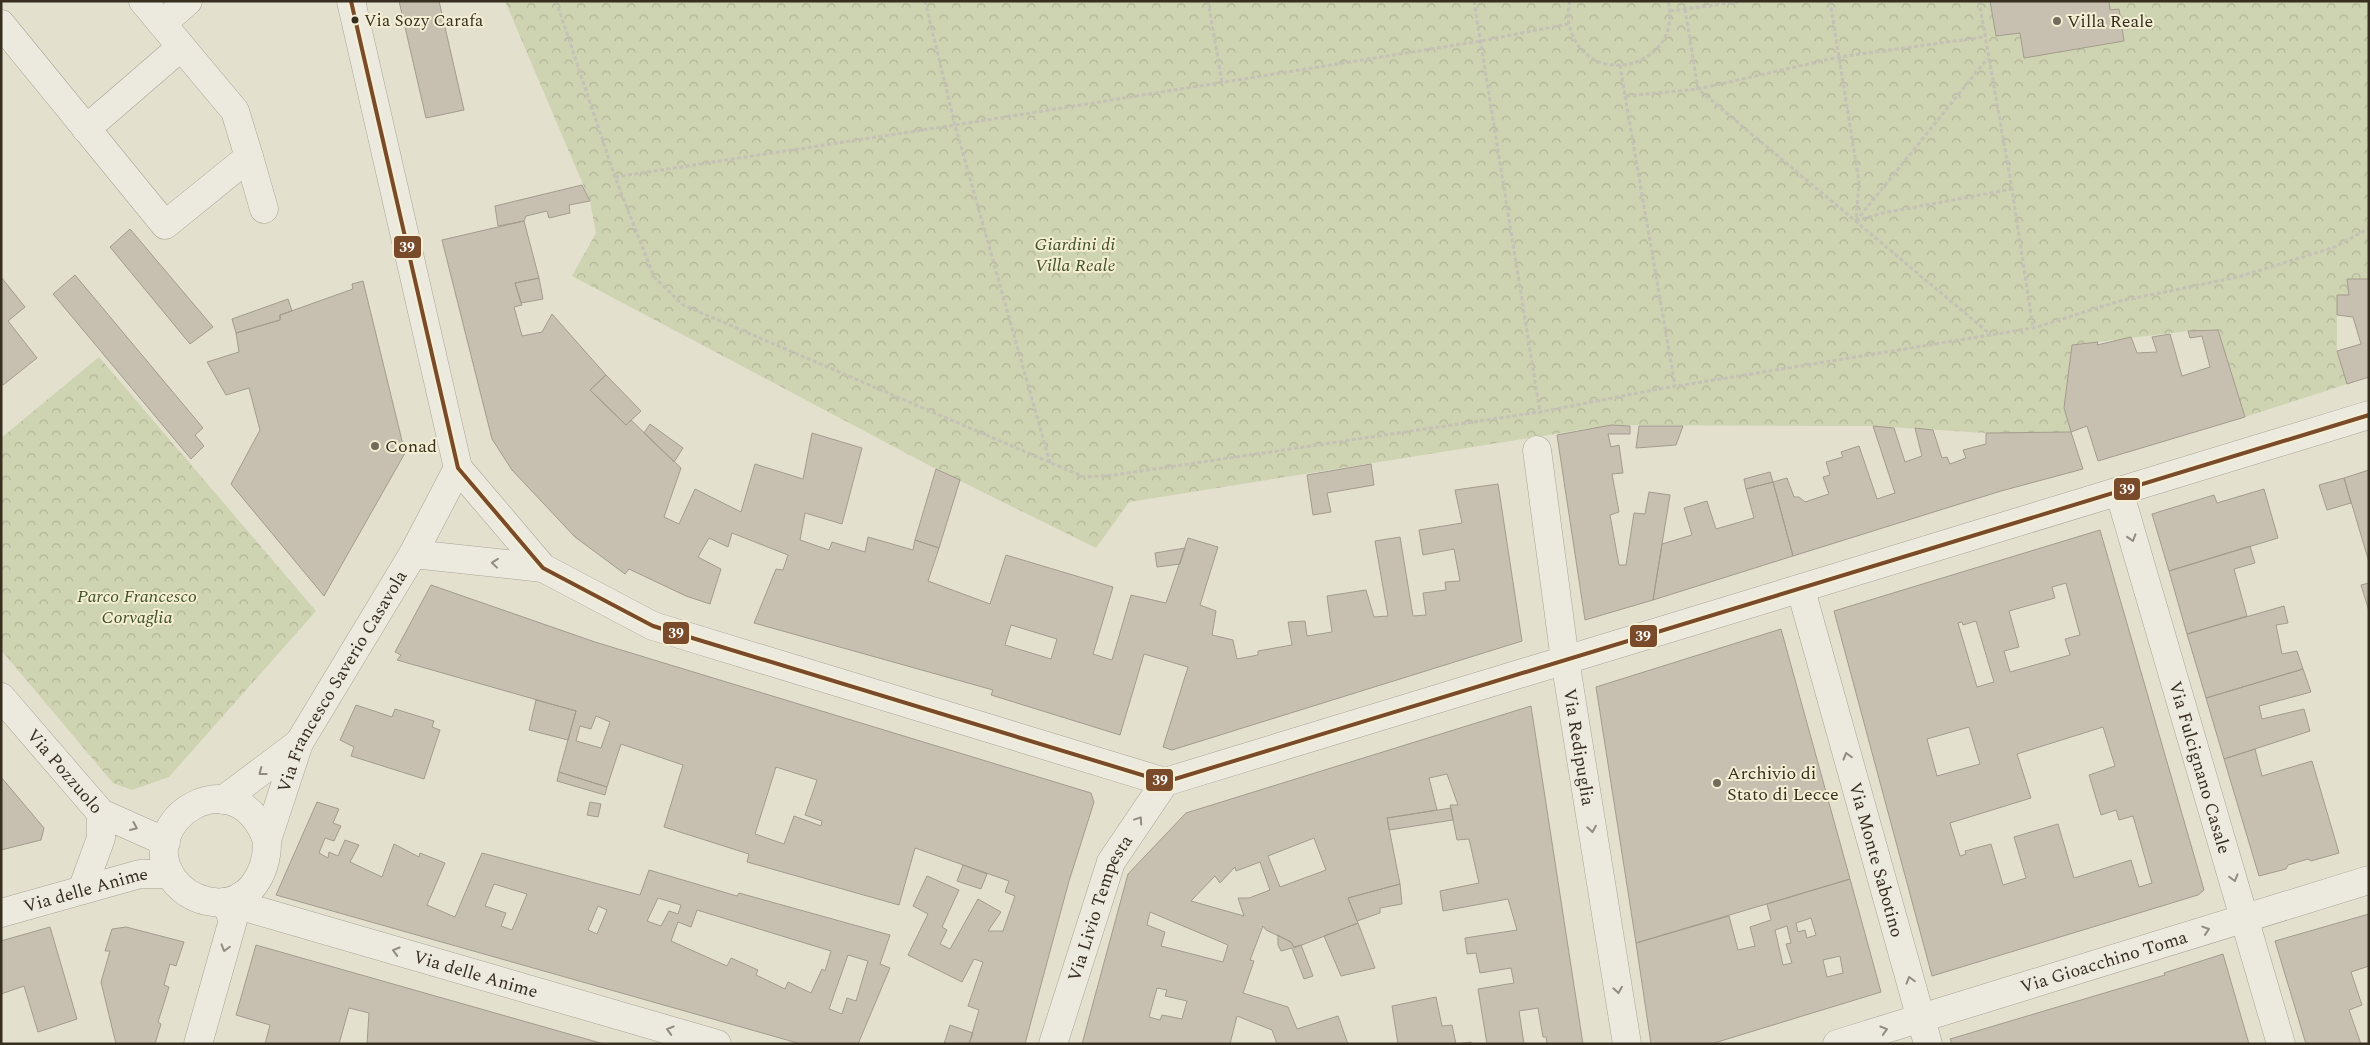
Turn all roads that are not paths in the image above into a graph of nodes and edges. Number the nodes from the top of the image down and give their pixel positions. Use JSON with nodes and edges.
{"nodes":[{"id":1,"x":143,"y":1,"type":"edge"},
{"id":2,"x":188,"y":1,"type":"edge"},
{"id":3,"x":351,"y":1,"type":"edge"},
{"id":4,"x":1,"y":24,"type":"edge"},
{"id":5,"x":162,"y":24,"type":"junction"},
{"id":6,"x":181,"y":47,"type":"junction"},
{"id":7,"x":86,"y":129,"type":"junction"},
{"id":8,"x":249,"y":157,"type":"junction"},
{"id":9,"x":264,"y":209,"type":"dead end"},
{"id":10,"x":2369,"y":415,"type":"edge"},
{"id":11,"x":1537,"y":450,"type":"dead end"},
{"id":12,"x":458,"y":468,"type":"junction"},
{"id":13,"x":2119,"y":491,"type":"junction"},
{"id":14,"x":413,"y":554,"type":"junction"},
{"id":15,"x":543,"y":568,"type":"junction"},
{"id":16,"x":1801,"y":590,"type":"junction"},
{"id":17,"x":1565,"y":660,"type":"junction"},
{"id":18,"x":1,"y":698,"type":"edge"},
{"id":19,"x":299,"y":743,"type":"junction"},
{"id":20,"x":1165,"y":782,"type":"junction"},
{"id":21,"x":224,"y":800,"type":"junction"},
{"id":22,"x":102,"y":813,"type":"junction"},
{"id":23,"x":267,"y":840,"type":"junction"},
{"id":24,"x":166,"y":842,"type":"junction"},
{"id":25,"x":170,"y":874,"type":"junction"},
{"id":26,"x":2369,"y":880,"type":"edge"},
{"id":27,"x":82,"y":890,"type":"junction"},
{"id":28,"x":233,"y":899,"type":"junction"},
{"id":29,"x":1,"y":913,"type":"edge"},
{"id":30,"x":2244,"y":917,"type":"junction"},
{"id":31,"x":1924,"y":1031,"type":"edge"},
{"id":32,"x":198,"y":1044,"type":"edge"},
{"id":33,"x":716,"y":1044,"type":"edge"},
{"id":34,"x":1053,"y":1044,"type":"edge"},
{"id":35,"x":1627,"y":1044,"type":"edge"},
{"id":36,"x":1837,"y":1044,"type":"edge"},
{"id":37,"x":2281,"y":1044,"type":"edge"}],
"edges":[{"from":1,"to":5,"type":"street"},
{"from":2,"to":5,"type":"street"},
{"from":3,"to":12,"type":"street"},
{"from":4,"to":7,"type":"street"},
{"from":5,"to":6,"type":"street"},
{"from":6,"to":7,"type":"street"},
{"from":6,"to":8,"type":"street"},
{"from":7,"to":8,"type":"street"},
{"from":8,"to":9,"type":"street"},
{"from":10,"to":13,"type":"street"},
{"from":11,"to":17,"type":"street","name":"Via Redipuglia"},
{"from":12,"to":14,"type":"street","name":"Via Francesco Saverio Casavola"},
{"from":12,"to":15,"type":"street"},
{"from":13,"to":16,"type":"street"},
{"from":13,"to":30,"type":"street","name":"Via Fulcignano Casale","one_way":true},
{"from":15,"to":14,"type":"street","one_way":true},
{"from":14,"to":19,"type":"street","name":"Via Francesco Saverio Casavola"},
{"from":15,"to":20,"type":"street"},
{"from":16,"to":17,"type":"street"},
{"from":31,"to":16,"type":"street","name":"Via Monte Sabotino","one_way":true},
{"from":17,"to":20,"type":"street"},
{"from":17,"to":35,"type":"street","name":"Via Redipuglia","one_way":true},
{"from":18,"to":22,"type":"street","name":"Via Pozzuolo"},
{"from":19,"to":21,"type":"street","one_way":true},
{"from":19,"to":23,"type":"street","name":"Via Francesco Saverio Casavola"},
{"from":34,"to":20,"type":"street","name":"Via Livio Tempesta","one_way":true},
{"from":21,"to":23,"type":"street"},
{"from":21,"to":24,"type":"street"},
{"from":22,"to":24,"type":"street","name":"Via Pozzuolo","one_way":true},
{"from":22,"to":27,"type":"street"},
{"from":23,"to":28,"type":"street","name":"Via Francesco Saverio Casavola"},
{"from":24,"to":25,"type":"street"},
{"from":25,"to":27,"type":"street","name":"Via delle Anime"},
{"from":25,"to":28,"type":"street"},
{"from":26,"to":30,"type":"street","name":"Via Gioacchino Toma"},
{"from":27,"to":29,"type":"street","name":"Via delle Anime"},
{"from":28,"to":32,"type":"street","one_way":true},
{"from":33,"to":28,"type":"street","name":"Via delle Anime","one_way":true},
{"from":31,"to":30,"type":"street","name":"Via Gioacchino Toma","one_way":true},
{"from":30,"to":37,"type":"street","name":"Via Fulcignano Casale"},
{"from":36,"to":31,"type":"street","name":"Via Gioacchino Toma","one_way":true}]}
